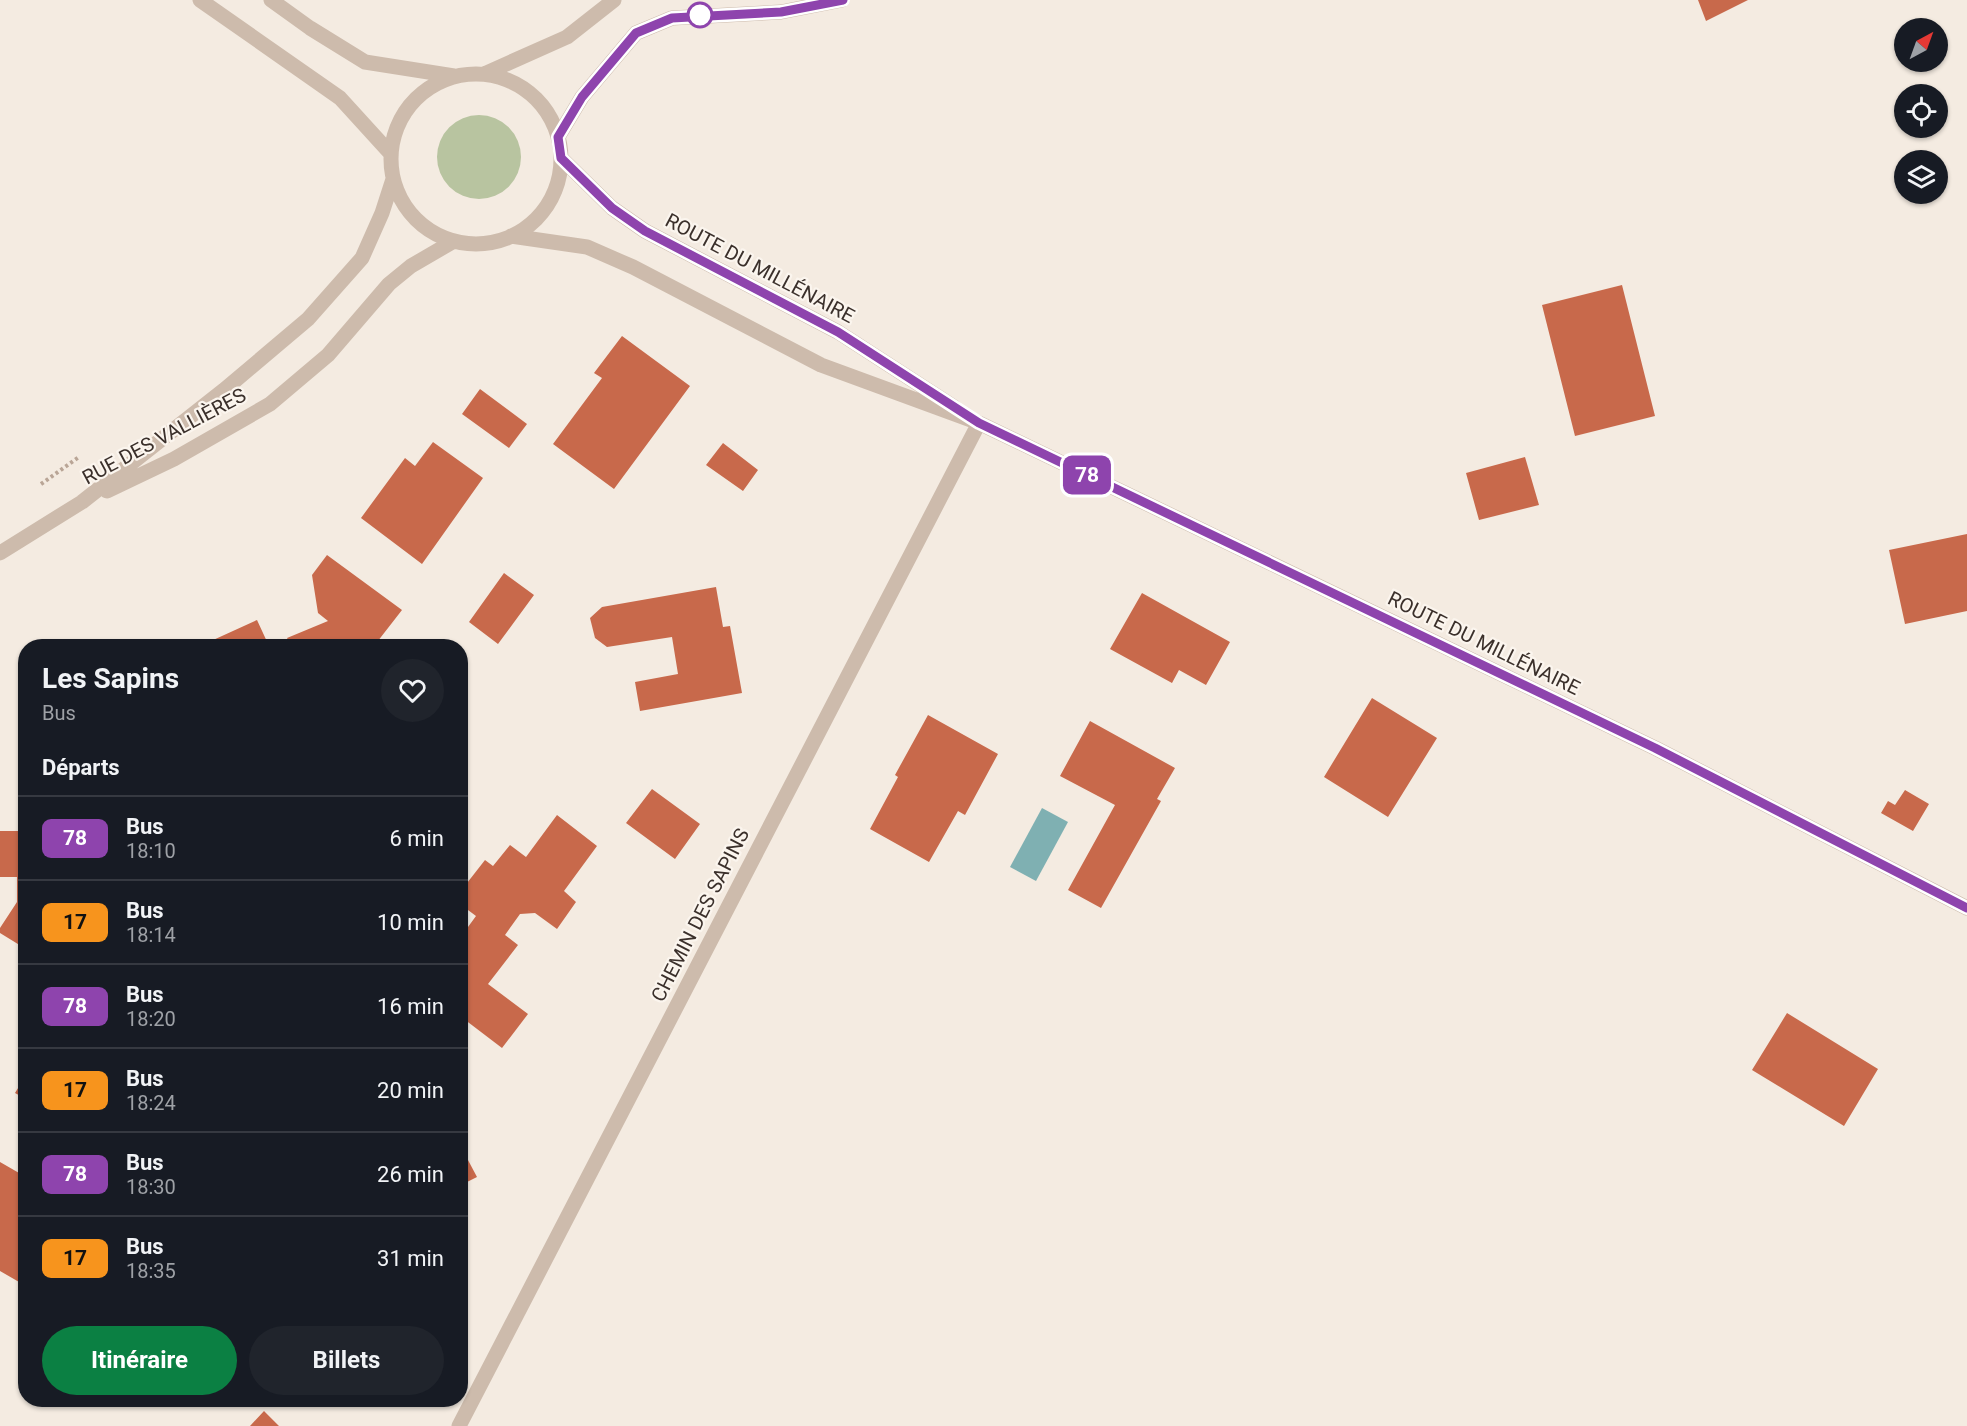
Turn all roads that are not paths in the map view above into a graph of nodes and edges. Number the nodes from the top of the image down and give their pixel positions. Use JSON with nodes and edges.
{"nodes":[{"id":1,"x":200,"y":0,"type":"edge"},
{"id":2,"x":271,"y":0,"type":"edge"},
{"id":3,"x":614,"y":0,"type":"edge"},
{"id":4,"x":843,"y":0,"type":"edge"},
{"id":5,"x":484,"y":74,"type":"junction"},
{"id":6,"x":454,"y":76,"type":"junction"},
{"id":7,"x":558,"y":137,"type":"junction"},
{"id":8,"x":390,"y":154,"type":"junction"},
{"id":9,"x":561,"y":158,"type":"junction"},
{"id":10,"x":393,"y":179,"type":"junction"},
{"id":11,"x":511,"y":236,"type":"junction"},
{"id":12,"x":454,"y":241,"type":"junction"},
{"id":13,"x":979,"y":423,"type":"junction"},
{"id":14,"x":82,"y":502,"type":"junction"},
{"id":15,"x":0,"y":553,"type":"edge"},
{"id":16,"x":1967,"y":908,"type":"edge"},
{"id":17,"x":459,"y":1426,"type":"edge"}],
"edges":[{"from":1,"to":8,"type":"street"},
{"from":2,"to":6,"type":"street"},
{"from":3,"to":5,"type":"street"},
{"from":4,"to":7,"type":"street"},
{"from":5,"to":6,"type":"street"},
{"from":5,"to":7,"type":"street"},
{"from":6,"to":8,"type":"street"},
{"from":7,"to":9,"type":"street"},
{"from":8,"to":10,"type":"street"},
{"from":9,"to":11,"type":"street"},
{"from":9,"to":13,"type":"street","name":"ROUTE DU MILLÉNAIRE"},
{"from":10,"to":12,"type":"street"},
{"from":10,"to":14,"type":"street","name":"RUE DES VALLIÈRES"},
{"from":11,"to":12,"type":"street"},
{"from":11,"to":13,"type":"street","name":"ROUTE DU MILLÉNAIRE"},
{"from":12,"to":14,"type":"street","name":"RUE DES VALLIÈRES"},
{"from":13,"to":16,"type":"street","name":"ROUTE DU MILLÉNAIRE"},
{"from":13,"to":17,"type":"street","name":"CHEMIN DES SAPINS"},
{"from":14,"to":15,"type":"street","name":"RUE DES VALLIÈRES"}]}
